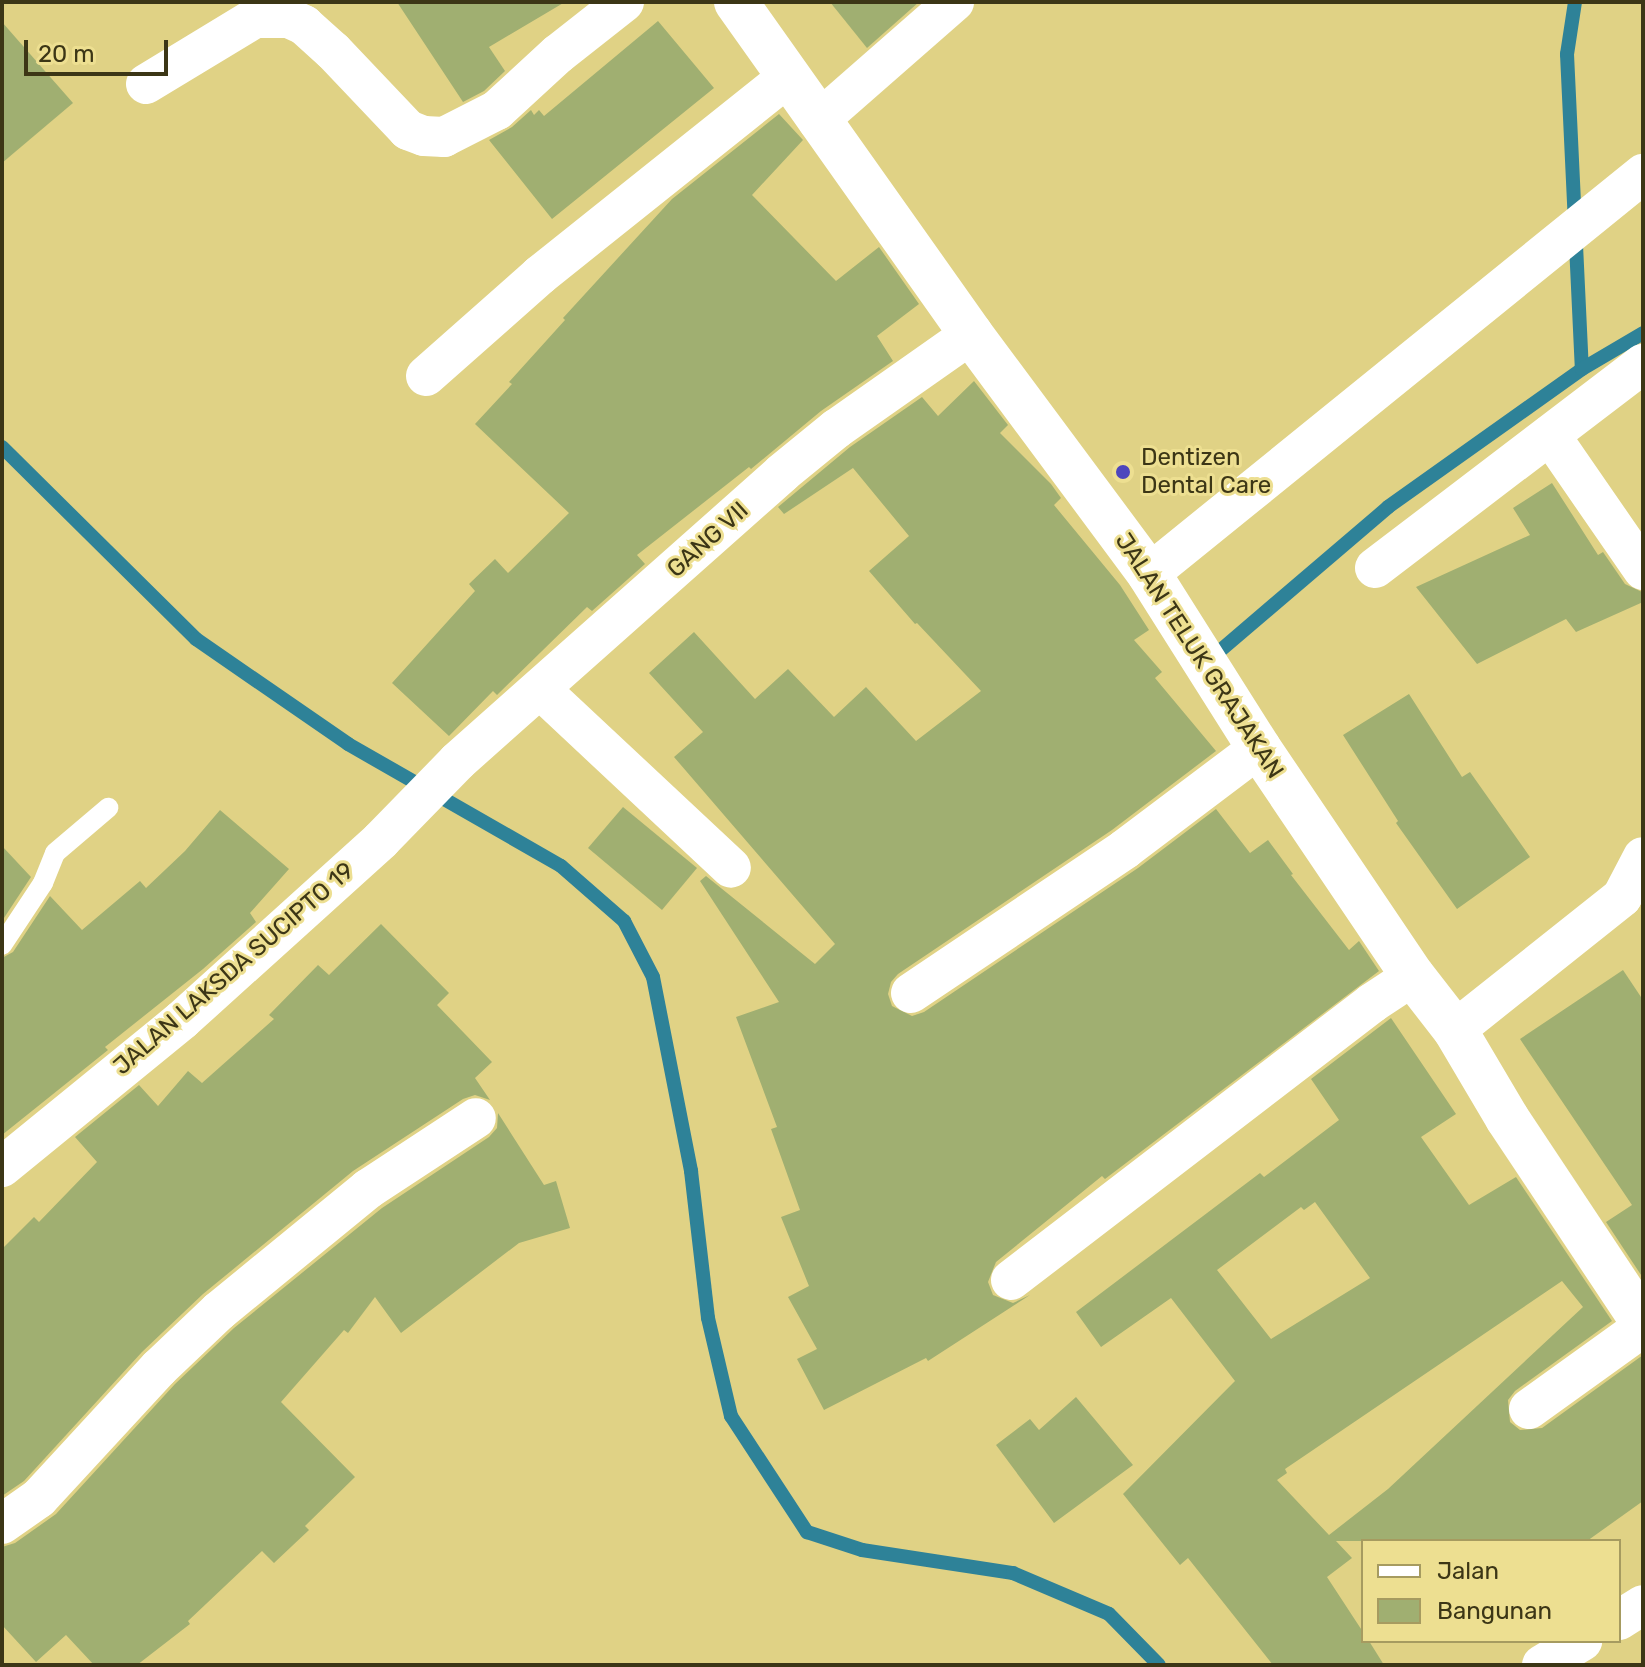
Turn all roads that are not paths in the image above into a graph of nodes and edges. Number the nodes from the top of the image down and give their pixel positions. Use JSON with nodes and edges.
{"nodes":[{"id":1,"x":624,"y":2,"type":"edge"},
{"id":2,"x":736,"y":2,"type":"edge"},
{"id":3,"x":954,"y":2,"type":"edge"},
{"id":4,"x":788,"y":77,"type":"junction"},
{"id":5,"x":146,"y":84,"type":"dead end"},
{"id":6,"x":818,"y":121,"type":"junction"},
{"id":7,"x":1643,"y":174,"type":"edge"},
{"id":8,"x":971,"y":334,"type":"junction"},
{"id":9,"x":1643,"y":364,"type":"edge"},
{"id":10,"x":426,"y":376,"type":"dead end"},
{"id":11,"x":1550,"y":435,"type":"junction"},
{"id":12,"x":1375,"y":568,"type":"dead end"},
{"id":13,"x":1643,"y":570,"type":"edge"},
{"id":14,"x":1149,"y":574,"type":"junction"},
{"id":15,"x":541,"y":690,"type":"junction"},
{"id":16,"x":1259,"y":748,"type":"junction"},
{"id":17,"x":458,"y":761,"type":"joint"},
{"id":18,"x":108,"y":808,"type":"dead end"},
{"id":19,"x":1643,"y":857,"type":"edge"},
{"id":20,"x":731,"y":868,"type":"dead end"},
{"id":21,"x":2,"y":945,"type":"edge"},
{"id":22,"x":1413,"y":976,"type":"junction"},
{"id":23,"x":911,"y":993,"type":"dead end"},
{"id":24,"x":1455,"y":1030,"type":"junction"},
{"id":25,"x":476,"y":1118,"type":"dead end"},
{"id":26,"x":2,"y":1167,"type":"edge"},
{"id":27,"x":1011,"y":1280,"type":"dead end"},
{"id":28,"x":1643,"y":1325,"type":"edge"},
{"id":29,"x":1529,"y":1409,"type":"dead end"},
{"id":30,"x":2,"y":1524,"type":"edge"},
{"id":31,"x":1643,"y":1605,"type":"edge"},
{"id":32,"x":1621,"y":1619,"type":"edge"},
{"id":33,"x":1579,"y":1643,"type":"edge"},
{"id":34,"x":1542,"y":1665,"type":"edge"}],
"edges":[{"from":1,"to":5,"type":"street"},
{"from":2,"to":4,"type":"street","name":"JALAN TELUK GRAJAKAN"},
{"from":3,"to":6,"type":"street"},
{"from":4,"to":6,"type":"street","name":"JALAN TELUK GRAJAKAN"},
{"from":4,"to":10,"type":"street"},
{"from":6,"to":8,"type":"street","name":"JALAN TELUK GRAJAKAN"},
{"from":7,"to":14,"type":"street"},
{"from":8,"to":14,"type":"street","name":"JALAN TELUK GRAJAKAN"},
{"from":8,"to":15,"type":"street","name":"GANG VII"},
{"from":9,"to":11,"type":"street"},
{"from":11,"to":12,"type":"street"},
{"from":11,"to":13,"type":"street"},
{"from":14,"to":16,"type":"street","name":"JALAN TELUK GRAJAKAN"},
{"from":15,"to":17,"type":"street","name":"GANG VII"},
{"from":15,"to":20,"type":"street"},
{"from":16,"to":22,"type":"street","name":"JALAN TELUK GRAJAKAN"},
{"from":16,"to":23,"type":"street"},
{"from":17,"to":26,"type":"street","name":"JALAN LAKSDA SUCIPTO 19"},
{"from":18,"to":21,"type":"lane"},
{"from":19,"to":24,"type":"street"},
{"from":22,"to":24,"type":"street","name":"JALAN TELUK GRAJAKAN"},
{"from":22,"to":27,"type":"street"},
{"from":24,"to":28,"type":"street","name":"JALAN TELUK GRAJAKAN"},
{"from":25,"to":30,"type":"street"},
{"from":28,"to":29,"type":"street"},
{"from":31,"to":32,"type":"street"},
{"from":33,"to":34,"type":"street"}]}
